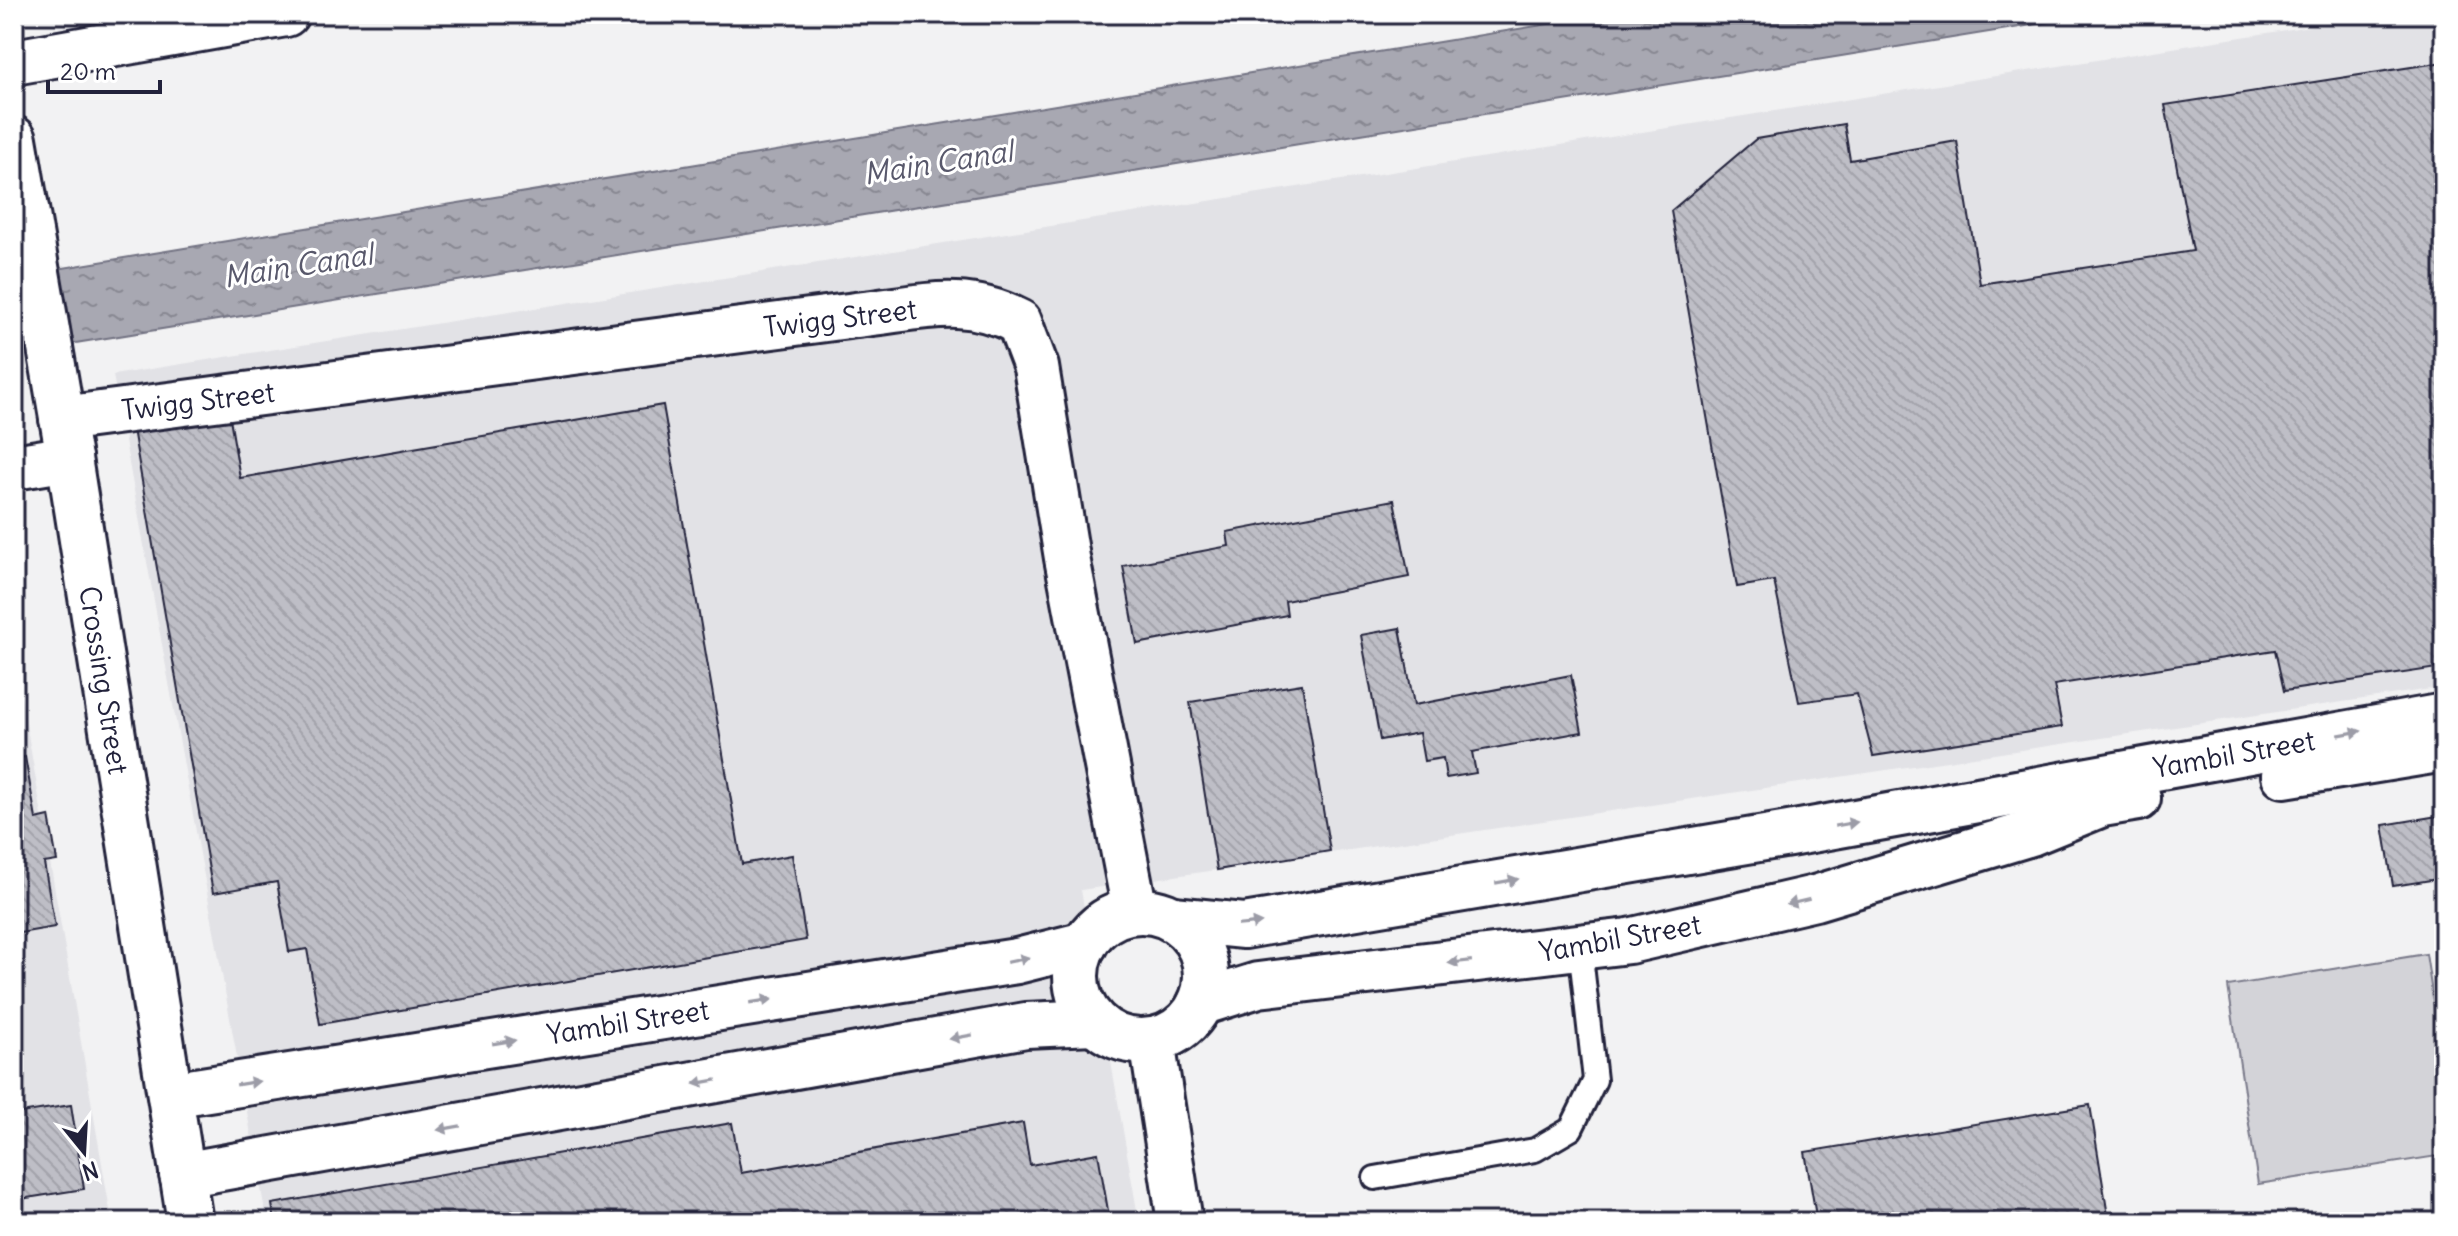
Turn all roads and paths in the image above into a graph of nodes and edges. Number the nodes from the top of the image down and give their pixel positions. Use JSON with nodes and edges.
{"nodes":[{"id":1,"x":286,"y":14,"type":"edge"},
{"id":2,"x":14,"y":62,"type":"edge"},
{"id":3,"x":14,"y":139,"type":"edge"},
{"id":4,"x":65,"y":439,"type":"junction"},
{"id":5,"x":14,"y":467,"type":"edge"},
{"id":6,"x":2444,"y":716,"type":"edge"},
{"id":7,"x":2444,"y":749,"type":"edge"},
{"id":8,"x":2031,"y":833,"type":"junction"},
{"id":9,"x":1789,"y":834,"type":"junction"},
{"id":10,"x":1154,"y":915,"type":"junction"},
{"id":11,"x":1085,"y":944,"type":"junction"},
{"id":12,"x":1580,"y":947,"type":"junction"},
{"id":13,"x":1200,"y":1003,"type":"junction"},
{"id":14,"x":1094,"y":1022,"type":"junction"},
{"id":15,"x":1152,"y":1041,"type":"junction"},
{"id":16,"x":170,"y":1095,"type":"junction"},
{"id":17,"x":182,"y":1175,"type":"junction"},
{"id":18,"x":1375,"y":1178,"type":"dead end"},
{"id":19,"x":190,"y":1222,"type":"edge"},
{"id":20,"x":1180,"y":1222,"type":"edge"}],
"edges":[{"from":1,"to":2,"type":"street"},
{"from":3,"to":4,"type":"street","name":"Crossing Street"},
{"from":4,"to":5,"type":"street","name":"Twigg Street"},
{"from":4,"to":10,"type":"street","name":"Twigg Street"},
{"from":4,"to":16,"type":"street","name":"Crossing Street"},
{"from":9,"to":6,"type":"street","name":"Yambil Street","one_way":true},
{"from":7,"to":8,"type":"street","name":"Yambil Street"},
{"from":8,"to":9,"type":"street","name":"Yambil Street"},
{"from":8,"to":12,"type":"street","name":"Yambil Street","one_way":true},
{"from":10,"to":9,"type":"street","name":"Yambil Street","one_way":true},
{"from":10,"to":11,"type":"street"},
{"from":10,"to":13,"type":"street"},
{"from":11,"to":14,"type":"street"},
{"from":16,"to":11,"type":"street","name":"Yambil Street","one_way":true},
{"from":12,"to":13,"type":"street","name":"Yambil Street","one_way":true},
{"from":12,"to":18,"type":"lane"},
{"from":13,"to":15,"type":"street"},
{"from":14,"to":15,"type":"street"},
{"from":14,"to":17,"type":"street","one_way":true},
{"from":15,"to":20,"type":"street"},
{"from":16,"to":17,"type":"street","name":"Crossing Street"},
{"from":17,"to":19,"type":"street","name":"Crossing Street"}]}
